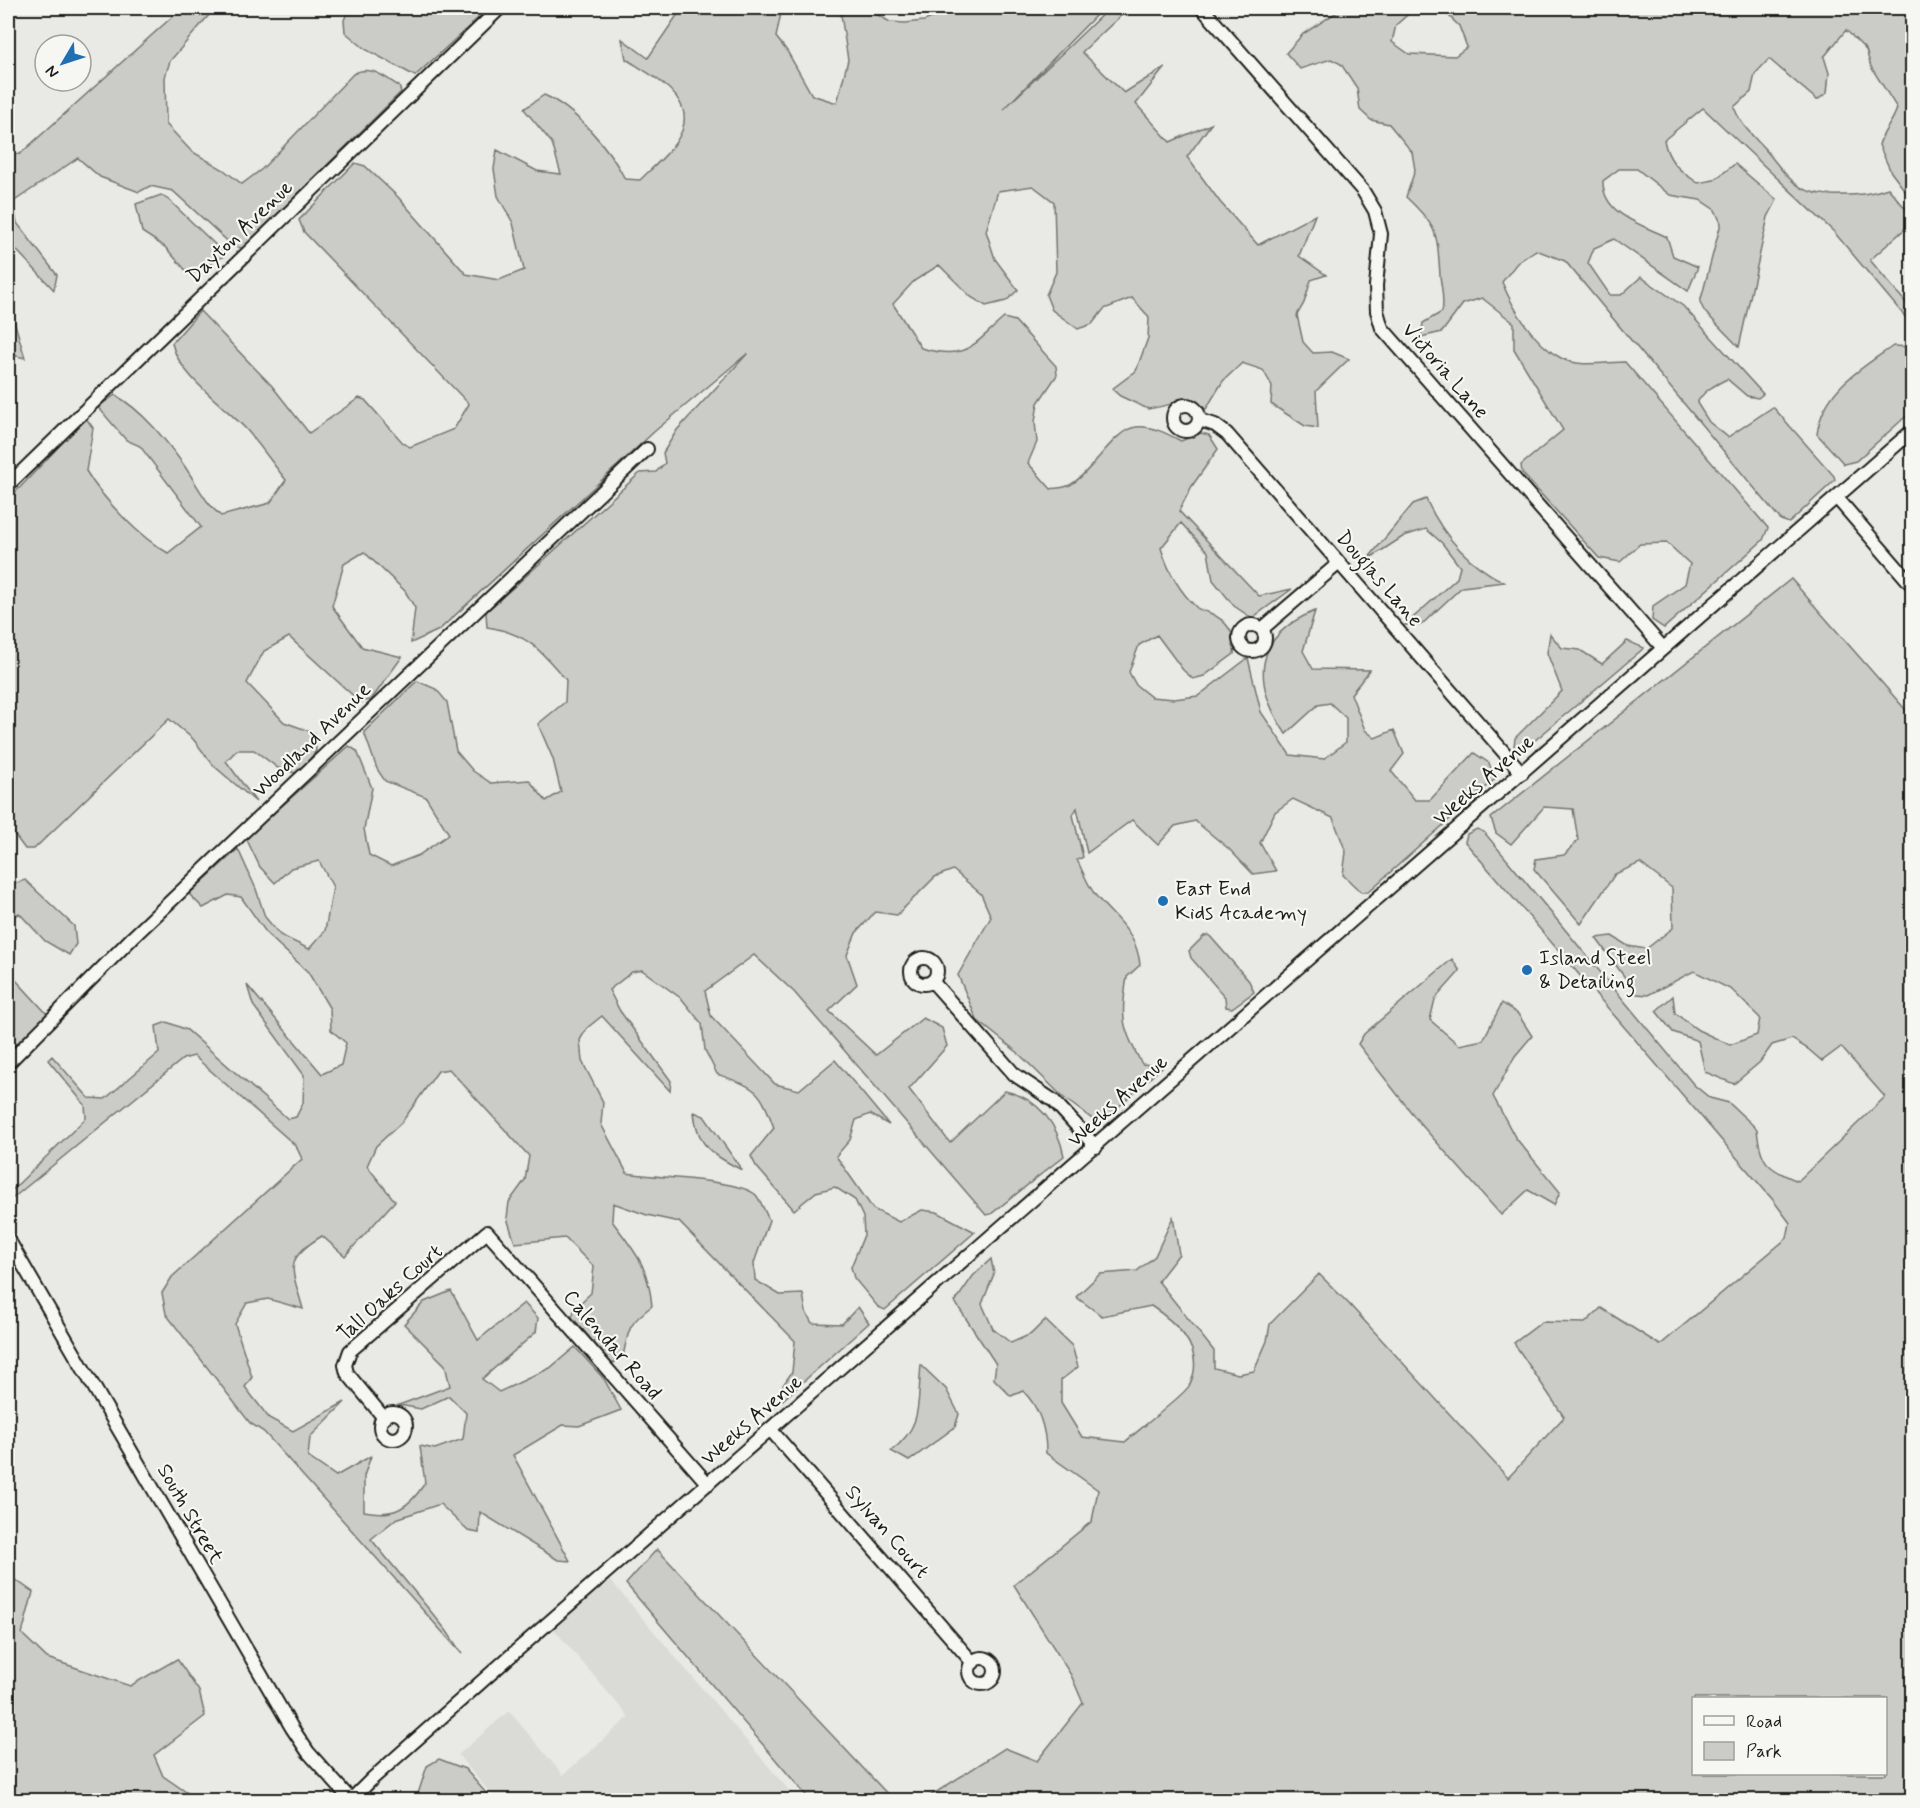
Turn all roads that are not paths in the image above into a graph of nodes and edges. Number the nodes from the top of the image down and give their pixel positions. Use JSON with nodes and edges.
{"nodes":[{"id":1,"x":500,"y":8,"type":"edge"},
{"id":2,"x":1202,"y":8,"type":"edge"},
{"id":3,"x":1200,"y":420,"type":"dead end"},
{"id":4,"x":1912,"y":431,"type":"edge"},
{"id":5,"x":647,"y":449,"type":"dead end"},
{"id":6,"x":8,"y":485,"type":"edge"},
{"id":7,"x":1837,"y":498,"type":"junction"},
{"id":8,"x":1340,"y":563,"type":"junction"},
{"id":9,"x":1912,"y":585,"type":"edge"},
{"id":10,"x":1262,"y":629,"type":"dead end"},
{"id":11,"x":1663,"y":648,"type":"junction"},
{"id":12,"x":1522,"y":773,"type":"junction"},
{"id":13,"x":932,"y":981,"type":"dead end"},
{"id":14,"x":8,"y":1063,"type":"edge"},
{"id":15,"x":1096,"y":1147,"type":"junction"},
{"id":16,"x":487,"y":1232,"type":"joint"},
{"id":17,"x":8,"y":1239,"type":"edge"},
{"id":18,"x":384,"y":1418,"type":"dead end"},
{"id":19,"x":770,"y":1429,"type":"junction"},
{"id":20,"x":708,"y":1484,"type":"junction"},
{"id":21,"x":973,"y":1663,"type":"dead end"},
{"id":22,"x":351,"y":1800,"type":"edge"}],
"edges":[{"from":1,"to":6,"type":"street","name":"Dayton Avenue"},
{"from":2,"to":11,"type":"street","name":"Victoria Lane"},
{"from":3,"to":8,"type":"street","name":"Douglas Lane"},
{"from":4,"to":7,"type":"street","name":"Weeks Avenue"},
{"from":5,"to":14,"type":"street","name":"Woodland Avenue"},
{"from":7,"to":9,"type":"street"},
{"from":7,"to":11,"type":"street","name":"Weeks Avenue"},
{"from":8,"to":10,"type":"street"},
{"from":8,"to":12,"type":"street","name":"Douglas Lane"},
{"from":11,"to":12,"type":"street","name":"Weeks Avenue"},
{"from":12,"to":15,"type":"street","name":"Weeks Avenue"},
{"from":13,"to":15,"type":"street"},
{"from":15,"to":19,"type":"street","name":"Weeks Avenue"},
{"from":16,"to":18,"type":"street","name":"Tall Oaks Court"},
{"from":16,"to":20,"type":"street","name":"Calendar Road"},
{"from":17,"to":22,"type":"street","name":"South Street"},
{"from":19,"to":20,"type":"street","name":"Weeks Avenue"},
{"from":19,"to":21,"type":"street","name":"Sylvan Court"},
{"from":20,"to":22,"type":"street","name":"Weeks Avenue"}]}
